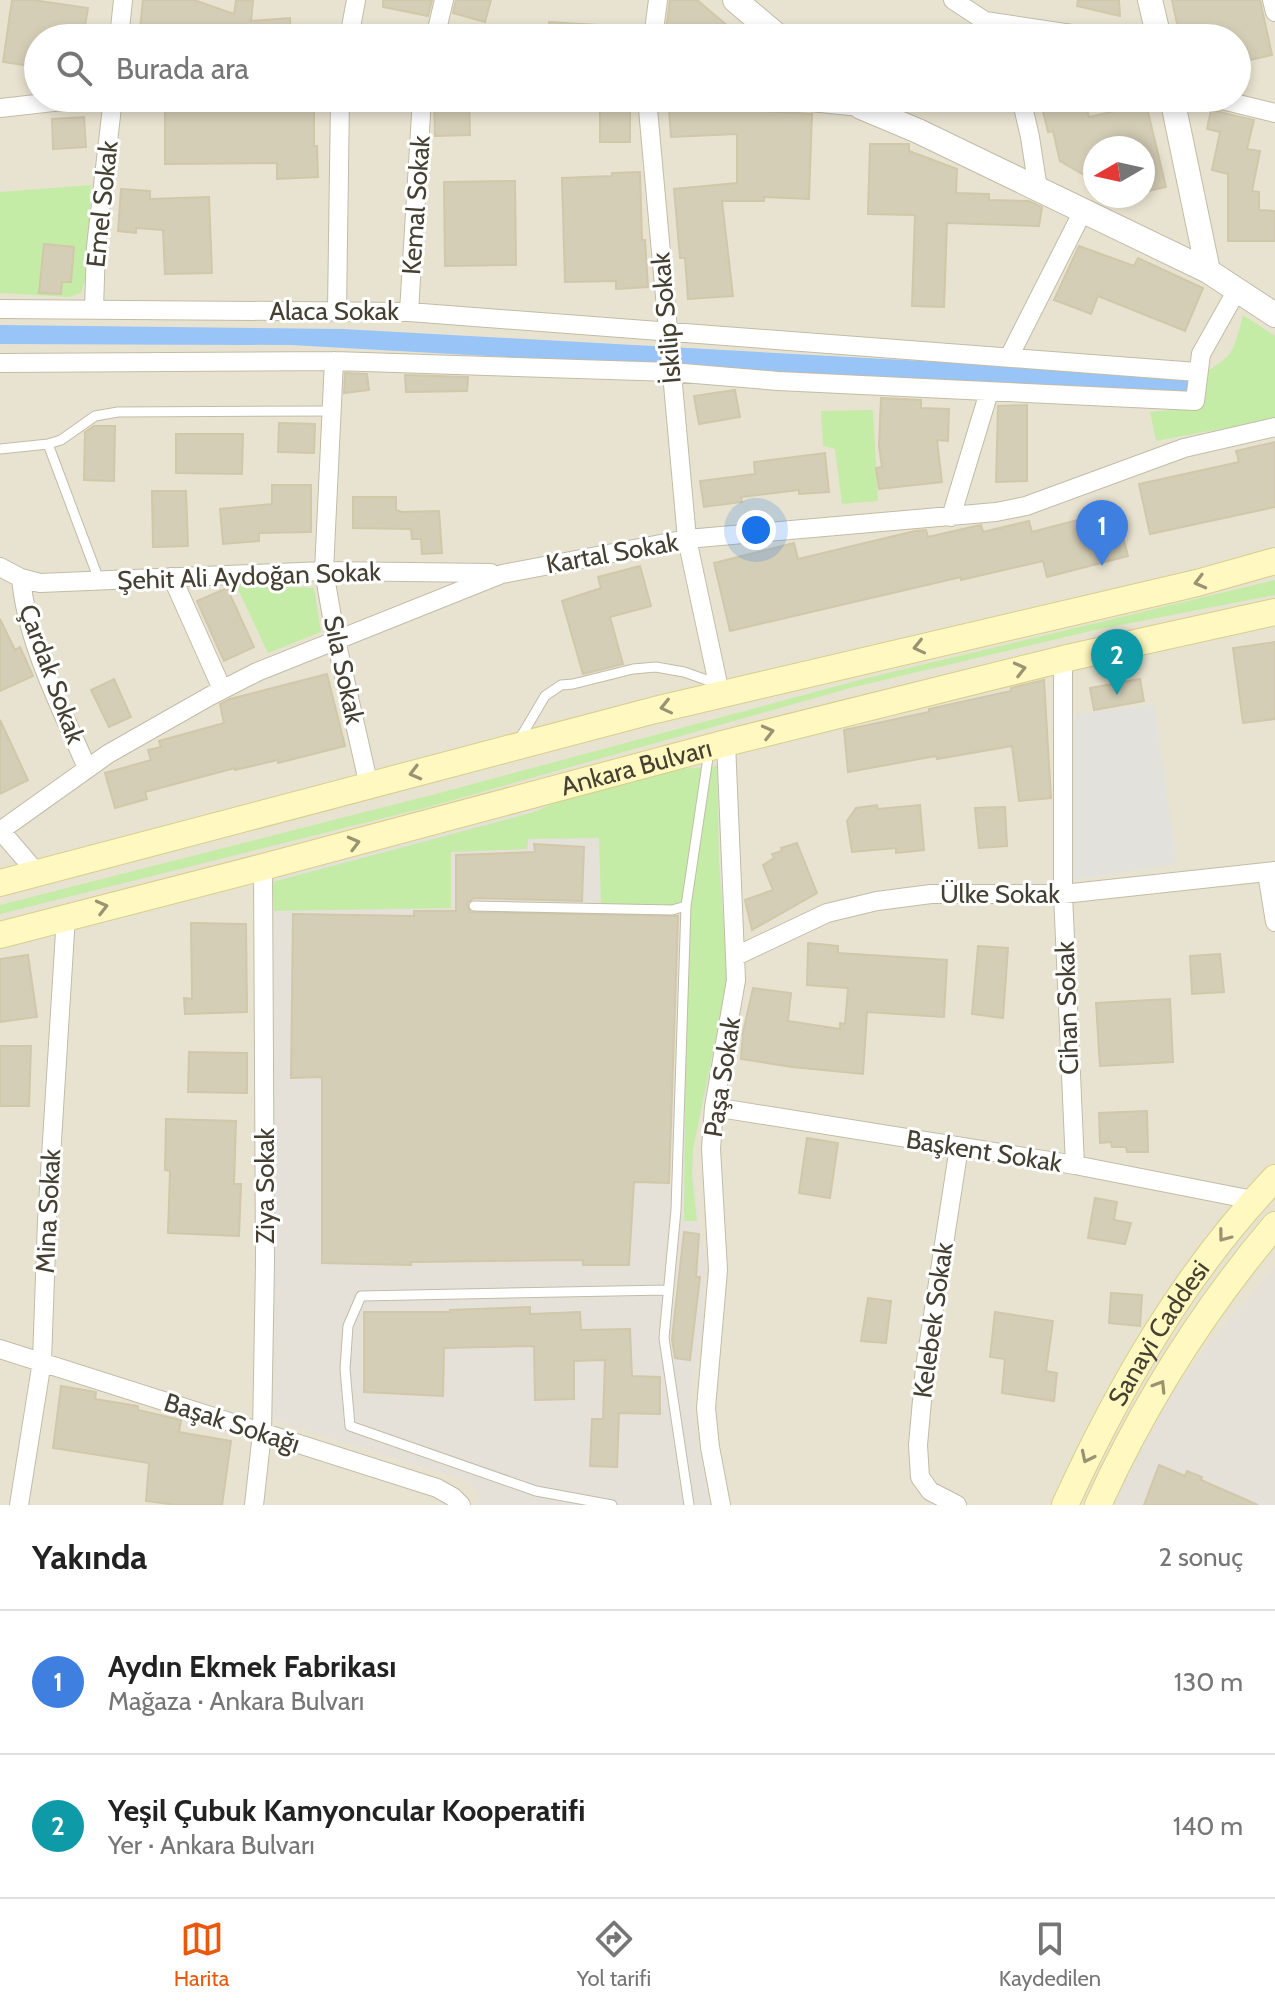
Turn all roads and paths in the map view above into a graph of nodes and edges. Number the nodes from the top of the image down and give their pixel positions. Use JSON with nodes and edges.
{"nodes":[{"id":1,"x":123,"y":0,"type":"edge"},
{"id":2,"x":356,"y":0,"type":"edge"},
{"id":3,"x":444,"y":0,"type":"edge"},
{"id":4,"x":658,"y":0,"type":"edge"},
{"id":5,"x":735,"y":0,"type":"edge"},
{"id":6,"x":953,"y":0,"type":"edge"},
{"id":7,"x":1150,"y":0,"type":"edge"},
{"id":8,"x":1272,"y":0,"type":"edge"},
{"id":9,"x":1275,"y":12,"type":"edge"},
{"id":10,"x":120,"y":24,"type":"edge"},
{"id":11,"x":352,"y":24,"type":"edge"},
{"id":12,"x":438,"y":24,"type":"edge"},
{"id":13,"x":655,"y":24,"type":"edge"},
{"id":14,"x":763,"y":24,"type":"edge"},
{"id":15,"x":990,"y":24,"type":"edge"},
{"id":16,"x":1156,"y":24,"type":"edge"},
{"id":17,"x":24,"y":105,"type":"edge"},
{"id":18,"x":1251,"y":107,"type":"edge"},
{"id":19,"x":0,"y":108,"type":"edge"},
{"id":20,"x":111,"y":112,"type":"edge"},
{"id":21,"x":340,"y":112,"type":"edge"},
{"id":22,"x":421,"y":112,"type":"edge"},
{"id":23,"x":648,"y":112,"type":"edge"},
{"id":24,"x":877,"y":112,"type":"edge"},
{"id":25,"x":1024,"y":112,"type":"edge"},
{"id":26,"x":1175,"y":112,"type":"edge"},
{"id":27,"x":1275,"y":113,"type":"edge"},
{"id":28,"x":1038,"y":189,"type":"junction"},
{"id":29,"x":1083,"y":211,"type":"junction"},
{"id":30,"x":1208,"y":271,"type":"junction"},
{"id":31,"x":1237,"y":290,"type":"junction"},
{"id":32,"x":0,"y":309,"type":"edge"},
{"id":33,"x":94,"y":309,"type":"junction"},
{"id":34,"x":337,"y":311,"type":"junction"},
{"id":35,"x":409,"y":312,"type":"junction"},
{"id":36,"x":1275,"y":315,"type":"edge"},
{"id":37,"x":667,"y":337,"type":"junction"},
{"id":38,"x":1009,"y":357,"type":"junction"},
{"id":39,"x":334,"y":361,"type":"junction"},
{"id":40,"x":0,"y":363,"type":"edge"},
{"id":41,"x":670,"y":370,"type":"junction"},
{"id":42,"x":1197,"y":372,"type":"junction"},
{"id":43,"x":989,"y":392,"type":"junction"},
{"id":44,"x":332,"y":411,"type":"junction"},
{"id":45,"x":1275,"y":427,"type":"edge"},
{"id":46,"x":48,"y":444,"type":"junction"},
{"id":47,"x":0,"y":449,"type":"edge"},
{"id":48,"x":951,"y":517,"type":"junction"},
{"id":49,"x":687,"y":539,"type":"junction"},
{"id":50,"x":1275,"y":561,"type":"edge"},
{"id":51,"x":0,"y":567,"type":"edge"},
{"id":52,"x":324,"y":571,"type":"junction"},
{"id":53,"x":502,"y":574,"type":"junction"},
{"id":54,"x":172,"y":577,"type":"junction"},
{"id":55,"x":21,"y":578,"type":"junction"},
{"id":56,"x":99,"y":580,"type":"junction"},
{"id":57,"x":1275,"y":612,"type":"edge"},
{"id":58,"x":336,"y":640,"type":"junction"},
{"id":59,"x":1063,"y":659,"type":"junction"},
{"id":60,"x":718,"y":684,"type":"joint"},
{"id":61,"x":222,"y":689,"type":"junction"},
{"id":62,"x":516,"y":745,"type":"junction"},
{"id":63,"x":718,"y":745,"type":"junction"},
{"id":64,"x":87,"y":768,"type":"junction"},
{"id":65,"x":369,"y":786,"type":"junction"},
{"id":66,"x":0,"y":831,"type":"edge"},
{"id":67,"x":263,"y":867,"type":"junction"},
{"id":68,"x":1271,"y":872,"type":"edge"},
{"id":69,"x":37,"y":873,"type":"junction"},
{"id":70,"x":0,"y":883,"type":"edge"},
{"id":71,"x":1063,"y":894,"type":"junction"},
{"id":72,"x":474,"y":906,"type":"dead end"},
{"id":73,"x":686,"y":906,"type":"junction"},
{"id":74,"x":66,"y":916,"type":"junction"},
{"id":75,"x":1275,"y":922,"type":"edge"},
{"id":76,"x":0,"y":935,"type":"edge"},
{"id":77,"x":736,"y":956,"type":"junction"},
{"id":78,"x":714,"y":1107,"type":"junction"},
{"id":79,"x":959,"y":1147,"type":"junction"},
{"id":80,"x":1075,"y":1165,"type":"junction"},
{"id":81,"x":1275,"y":1178,"type":"edge"},
{"id":82,"x":1253,"y":1200,"type":"junction"},
{"id":83,"x":1275,"y":1225,"type":"edge"},
{"id":84,"x":667,"y":1290,"type":"junction"},
{"id":85,"x":0,"y":1349,"type":"edge"},
{"id":86,"x":42,"y":1361,"type":"junction"},
{"id":87,"x":262,"y":1433,"type":"junction"},
{"id":88,"x":19,"y":1505,"type":"edge"},
{"id":89,"x":254,"y":1505,"type":"edge"},
{"id":90,"x":461,"y":1505,"type":"edge"},
{"id":91,"x":612,"y":1505,"type":"edge"},
{"id":92,"x":689,"y":1505,"type":"edge"},
{"id":93,"x":721,"y":1505,"type":"edge"},
{"id":94,"x":957,"y":1505,"type":"edge"},
{"id":95,"x":1065,"y":1505,"type":"edge"},
{"id":96,"x":1098,"y":1505,"type":"edge"}],
"edges":[{"from":1,"to":10,"type":"street"},
{"from":2,"to":11,"type":"street"},
{"from":3,"to":12,"type":"street"},
{"from":4,"to":13,"type":"street"},
{"from":5,"to":14,"type":"street"},
{"from":6,"to":15,"type":"street"},
{"from":7,"to":16,"type":"street"},
{"from":8,"to":9,"type":"street"},
{"from":17,"to":19,"type":"street"},
{"from":18,"to":27,"type":"street"},
{"from":20,"to":33,"type":"street","name":"Emel Sokak"},
{"from":21,"to":34,"type":"street"},
{"from":22,"to":35,"type":"street","name":"Kemal Sokak"},
{"from":23,"to":37,"type":"street","name":"İskilip Sokak"},
{"from":24,"to":28,"type":"street"},
{"from":25,"to":28,"type":"street"},
{"from":26,"to":30,"type":"street"},
{"from":28,"to":29,"type":"street"},
{"from":29,"to":30,"type":"street"},
{"from":29,"to":38,"type":"street"},
{"from":30,"to":31,"type":"street"},
{"from":31,"to":36,"type":"street"},
{"from":31,"to":42,"type":"street"},
{"from":32,"to":33,"type":"street","name":"Alaca Sokak"},
{"from":33,"to":34,"type":"street","name":"Alaca Sokak"},
{"from":34,"to":35,"type":"street","name":"Alaca Sokak"},
{"from":35,"to":37,"type":"street","name":"Alaca Sokak"},
{"from":37,"to":38,"type":"street","name":"Alaca Sokak"},
{"from":37,"to":41,"type":"street","name":"İskilip Sokak"},
{"from":38,"to":42,"type":"street","name":"Alaca Sokak"},
{"from":39,"to":40,"type":"street"},
{"from":39,"to":41,"type":"street"},
{"from":39,"to":44,"type":"street","name":"Sıla Sokak"},
{"from":41,"to":43,"type":"street"},
{"from":41,"to":49,"type":"street","name":"İskilip Sokak"},
{"from":42,"to":43,"type":"street"},
{"from":43,"to":48,"type":"street"},
{"from":44,"to":46,"type":"lane"},
{"from":44,"to":52,"type":"street","name":"Sıla Sokak"},
{"from":45,"to":48,"type":"street","name":"Kartal Sokak"},
{"from":46,"to":47,"type":"lane"},
{"from":46,"to":56,"type":"lane"},
{"from":48,"to":49,"type":"street","name":"Kartal Sokak"},
{"from":49,"to":53,"type":"street","name":"Kartal Sokak"},
{"from":49,"to":60,"type":"street","name":"İskilip Sokak"},
{"from":50,"to":62,"type":"main road","name":"Ankara Bulvarı","one_way":true},
{"from":51,"to":55,"type":"street","name":"Şehit Ali Aydoğan Sokak"},
{"from":52,"to":53,"type":"street","name":"Şehit Ali Aydoğan Sokak"},
{"from":52,"to":54,"type":"street","name":"Şehit Ali Aydoğan Sokak"},
{"from":52,"to":58,"type":"street","name":"Sıla Sokak"},
{"from":53,"to":58,"type":"street","name":"Kartal Sokak"},
{"from":54,"to":56,"type":"street","name":"Şehit Ali Aydoğan Sokak"},
{"from":54,"to":61,"type":"street"},
{"from":55,"to":56,"type":"street","name":"Şehit Ali Aydoğan Sokak"},
{"from":55,"to":64,"type":"street","name":"Çardak Sokak"},
{"from":57,"to":59,"type":"main road","name":"Ankara Bulvarı"},
{"from":58,"to":61,"type":"street","name":"Kartal Sokak"},
{"from":58,"to":65,"type":"street","name":"Sıla Sokak"},
{"from":63,"to":59,"type":"main road","name":"Ankara Bulvarı","one_way":true},
{"from":59,"to":71,"type":"street","name":"Cihan Sokak"},
{"from":60,"to":62,"type":"lane"},
{"from":61,"to":64,"type":"street","name":"Kartal Sokak"},
{"from":62,"to":65,"type":"main road","name":"Ankara Bulvarı","one_way":true},
{"from":67,"to":63,"type":"main road","name":"Ankara Bulvarı","one_way":true},
{"from":63,"to":73,"type":"lane"},
{"from":63,"to":77,"type":"street","name":"Paşa Sokak"},
{"from":64,"to":66,"type":"street","name":"Kartal Sokak"},
{"from":65,"to":69,"type":"main road","name":"Ankara Bulvarı"},
{"from":66,"to":69,"type":"street"},
{"from":74,"to":67,"type":"main road","name":"Ankara Bulvarı","one_way":true},
{"from":67,"to":87,"type":"street","name":"Ziya Sokak"},
{"from":68,"to":71,"type":"street","name":"Ülke Sokak"},
{"from":68,"to":75,"type":"street"},
{"from":69,"to":70,"type":"main road","name":"Ankara Bulvarı"},
{"from":71,"to":77,"type":"street","name":"Ülke Sokak"},
{"from":71,"to":80,"type":"street","name":"Cihan Sokak"},
{"from":72,"to":73,"type":"lane"},
{"from":73,"to":84,"type":"lane"},
{"from":74,"to":76,"type":"main road","name":"Ankara Bulvarı"},
{"from":74,"to":86,"type":"street","name":"Mina Sokak"},
{"from":77,"to":78,"type":"street","name":"Paşa Sokak"},
{"from":78,"to":79,"type":"street","name":"Başkent Sokak"},
{"from":78,"to":93,"type":"street","name":"Paşa Sokak"},
{"from":79,"to":80,"type":"street","name":"Başkent Sokak"},
{"from":79,"to":94,"type":"street","name":"Kelebek Sokak"},
{"from":80,"to":82,"type":"street","name":"Başkent Sokak"},
{"from":81,"to":82,"type":"main road","name":"Sanayi Caddesi"},
{"from":82,"to":95,"type":"main road","name":"Sanayi Caddesi","one_way":true},
{"from":96,"to":83,"type":"main road","name":"Sanayi Caddesi","one_way":true},
{"from":84,"to":91,"type":"lane"},
{"from":84,"to":92,"type":"lane"},
{"from":85,"to":86,"type":"street","name":"Başak Sokağı"},
{"from":86,"to":87,"type":"street","name":"Başak Sokağı"},
{"from":86,"to":88,"type":"street","name":"Mina Sokak"},
{"from":87,"to":89,"type":"street","name":"Ziya Sokak"},
{"from":87,"to":90,"type":"street","name":"Başak Sokağı"}]}
